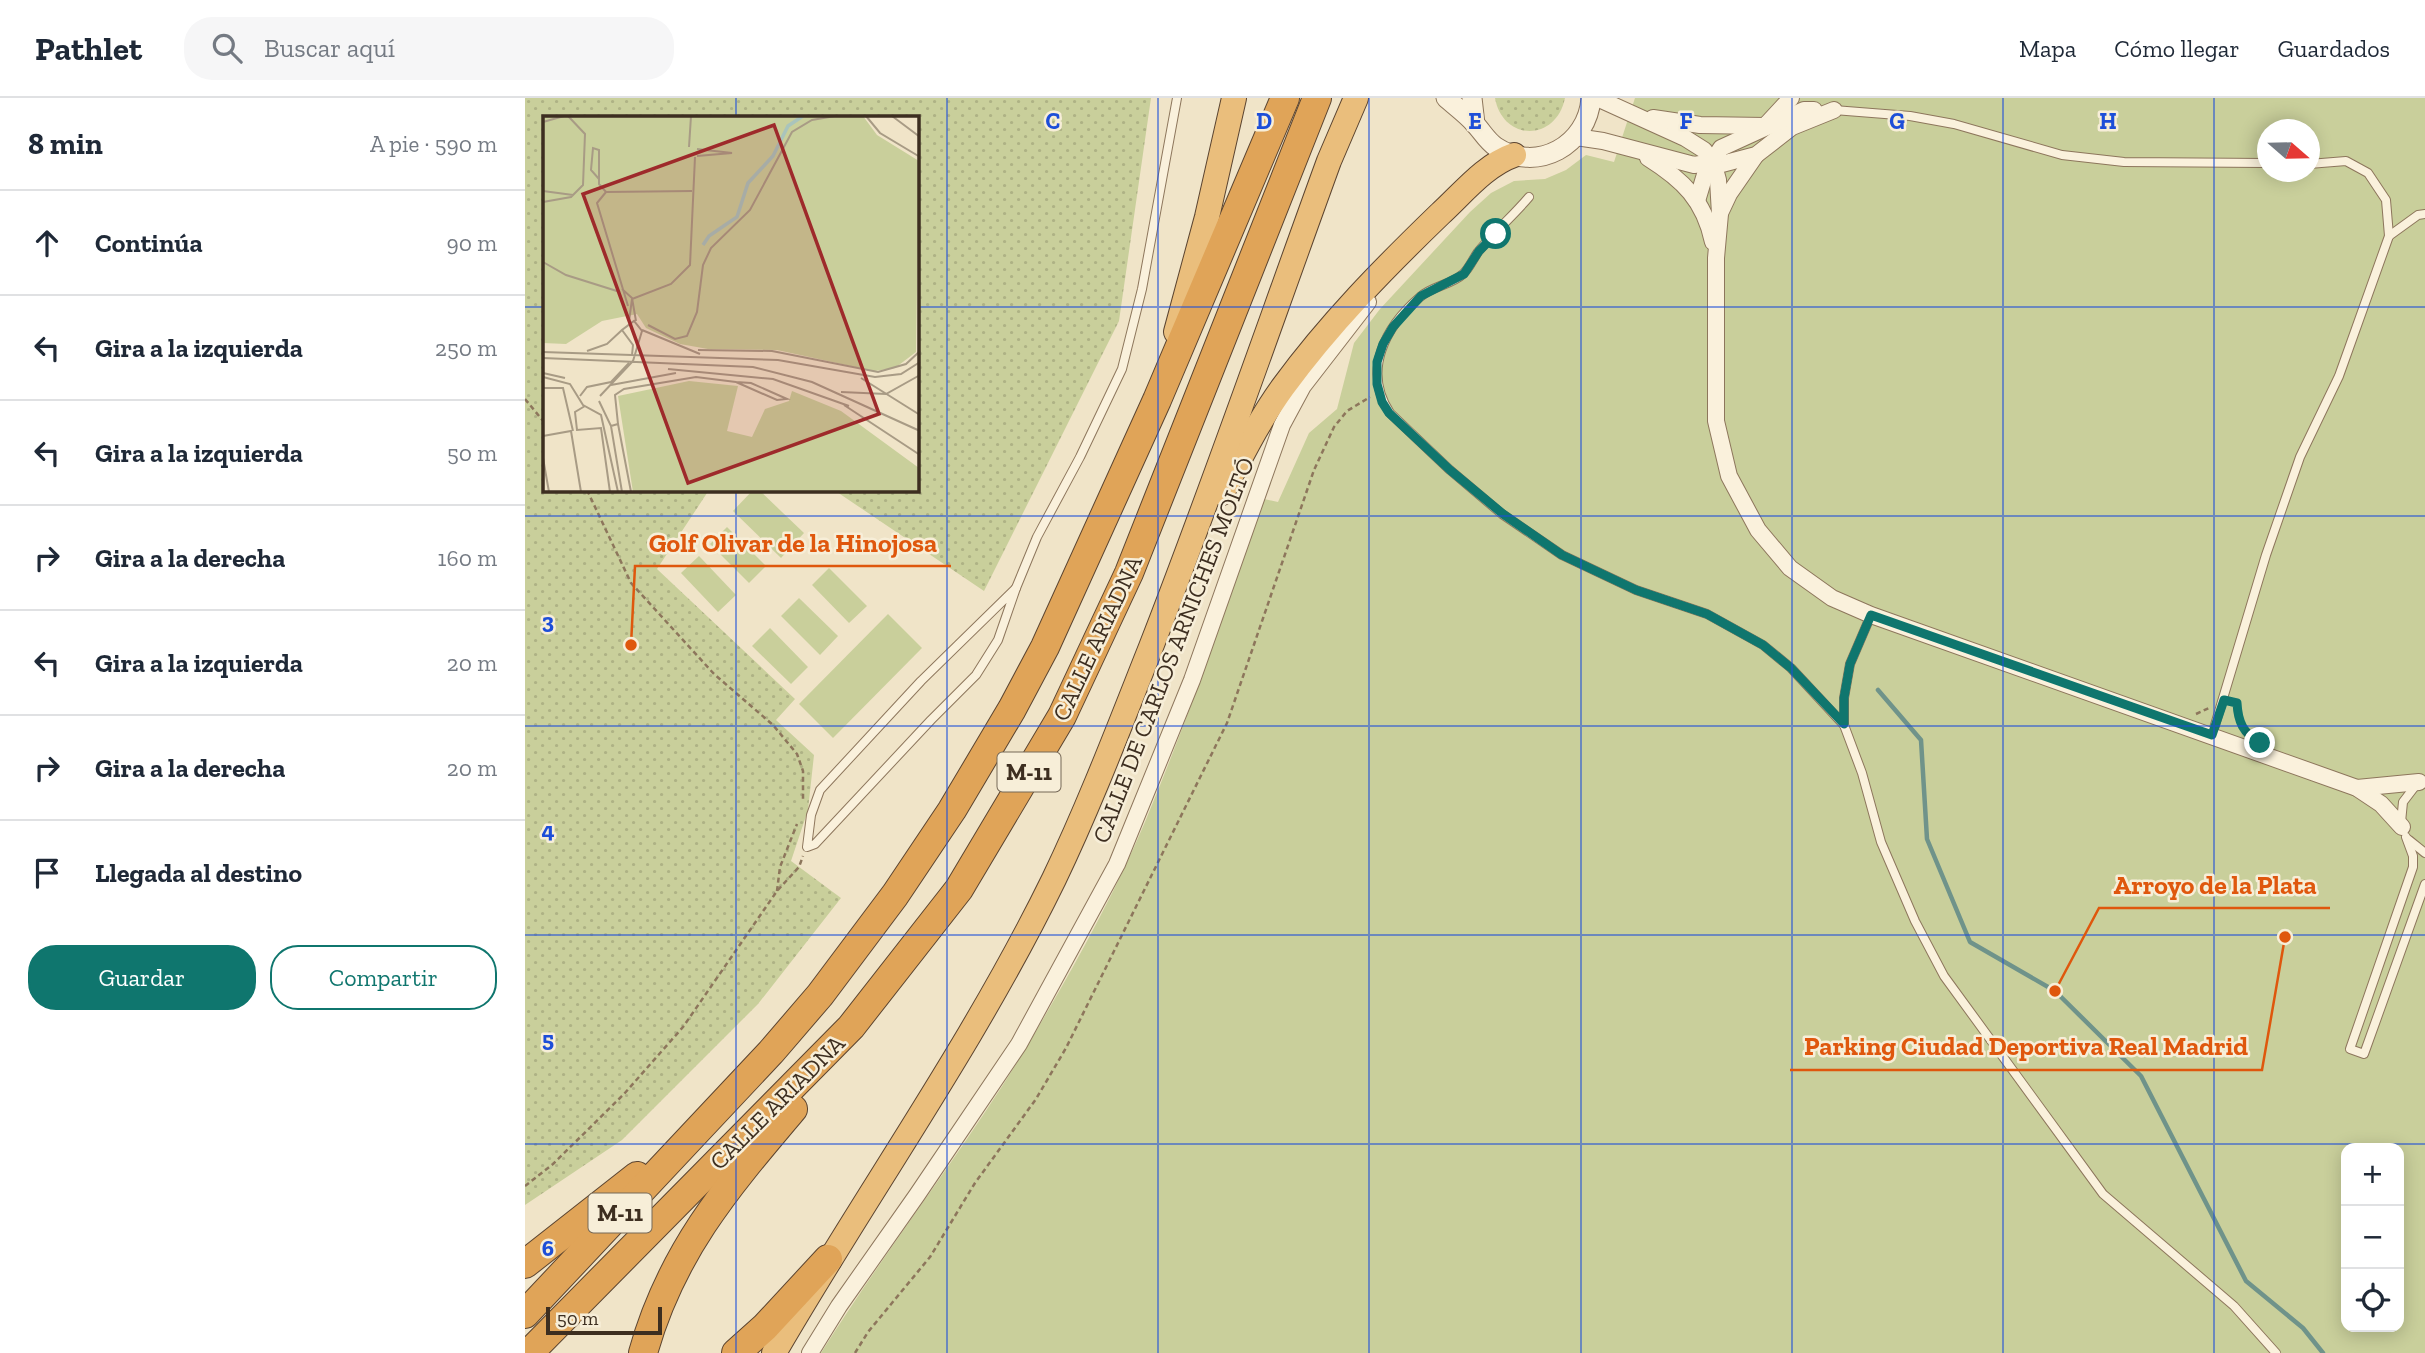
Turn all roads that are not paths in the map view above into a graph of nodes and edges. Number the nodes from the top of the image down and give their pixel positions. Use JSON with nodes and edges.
{"nodes":[{"id":1,"x":1177,"y":98,"type":"edge"},
{"id":2,"x":1234,"y":98,"type":"edge"},
{"id":3,"x":1285,"y":98,"type":"edge"},
{"id":4,"x":1317,"y":98,"type":"edge"},
{"id":5,"x":1356,"y":98,"type":"edge"},
{"id":6,"x":1446,"y":98,"type":"edge"},
{"id":7,"x":1472,"y":98,"type":"edge"},
{"id":8,"x":1591,"y":98,"type":"edge"},
{"id":9,"x":1597,"y":98,"type":"edge"},
{"id":10,"x":1791,"y":98,"type":"edge"},
{"id":11,"x":1802,"y":104,"type":"edge"},
{"id":12,"x":1834,"y":110,"type":"junction"},
{"id":13,"x":1633,"y":115,"type":"junction"},
{"id":14,"x":1475,"y":124,"type":"junction"},
{"id":15,"x":1765,"y":126,"type":"junction"},
{"id":16,"x":1576,"y":137,"type":"junction"},
{"id":17,"x":1637,"y":152,"type":"junction"},
{"id":18,"x":1514,"y":155,"type":"junction"},
{"id":19,"x":1756,"y":155,"type":"junction"},
{"id":20,"x":1713,"y":162,"type":"junction"},
{"id":21,"x":2257,"y":163,"type":"edge"},
{"id":22,"x":2320,"y":163,"type":"edge"},
{"id":23,"x":1464,"y":192,"type":"junction"},
{"id":24,"x":1529,"y":197,"type":"dead end"},
{"id":25,"x":1697,"y":201,"type":"junction"},
{"id":26,"x":1720,"y":214,"type":"junction"},
{"id":27,"x":2425,"y":214,"type":"edge"},
{"id":28,"x":2389,"y":236,"type":"junction"},
{"id":29,"x":1716,"y":258,"type":"junction"},
{"id":30,"x":1157,"y":400,"type":"junction"},
{"id":31,"x":1182,"y":567,"type":"junction"},
{"id":32,"x":1016,"y":588,"type":"junction"},
{"id":33,"x":1871,"y":615,"type":"junction"},
{"id":34,"x":1844,"y":724,"type":"junction"},
{"id":35,"x":2212,"y":735,"type":"junction"},
{"id":36,"x":2422,"y":781,"type":"edge"},
{"id":37,"x":2357,"y":788,"type":"junction"},
{"id":38,"x":2404,"y":832,"type":"junction"},
{"id":39,"x":2425,"y":853,"type":"edge"},
{"id":40,"x":2425,"y":884,"type":"edge"},
{"id":41,"x":851,"y":1027,"type":"junction"},
{"id":42,"x":716,"y":1113,"type":"junction"},
{"id":43,"x":828,"y":1259,"type":"junction"},
{"id":44,"x":525,"y":1264,"type":"edge"},
{"id":45,"x":525,"y":1314,"type":"edge"},
{"id":46,"x":529,"y":1353,"type":"edge"},
{"id":47,"x":643,"y":1353,"type":"edge"},
{"id":48,"x":736,"y":1353,"type":"edge"},
{"id":49,"x":774,"y":1353,"type":"edge"},
{"id":50,"x":810,"y":1353,"type":"edge"},
{"id":51,"x":2276,"y":1353,"type":"edge"}],
"edges":[{"from":1,"to":32,"type":"lane"},
{"from":2,"to":30,"type":"highway"},
{"from":3,"to":30,"type":"highway","name":"CALLE ARIADNA","number":"M-11"},
{"from":4,"to":41,"type":"highway","name":"CALLE ARIADNA","number":"M-11"},
{"from":5,"to":31,"type":"highway"},
{"from":6,"to":14,"type":"street"},
{"from":7,"to":14,"type":"street"},
{"from":8,"to":16,"type":"street"},
{"from":9,"to":13,"type":"street"},
{"from":10,"to":15,"type":"street"},
{"from":11,"to":12,"type":"street"},
{"from":11,"to":15,"type":"street"},
{"from":12,"to":19,"type":"street"},
{"from":12,"to":21,"type":"lane"},
{"from":13,"to":15,"type":"street"},
{"from":13,"to":20,"type":"street"},
{"from":14,"to":18,"type":"street"},
{"from":15,"to":20,"type":"street"},
{"from":16,"to":17,"type":"street"},
{"from":16,"to":18,"type":"street"},
{"from":17,"to":20,"type":"street"},
{"from":17,"to":25,"type":"street"},
{"from":18,"to":23,"type":"highway"},
{"from":19,"to":20,"type":"street"},
{"from":19,"to":26,"type":"street"},
{"from":20,"to":25,"type":"street"},
{"from":20,"to":26,"type":"street"},
{"from":22,"to":28,"type":"lane"},
{"from":23,"to":31,"type":"highway"},
{"from":23,"to":50,"type":"street","name":"CALLE DE CARLOS ARNICHES MOLTÓ"},
{"from":24,"to":34,"type":"lane"},
{"from":25,"to":29,"type":"street"},
{"from":26,"to":29,"type":"street"},
{"from":27,"to":28,"type":"lane"},
{"from":28,"to":35,"type":"lane"},
{"from":29,"to":33,"type":"street"},
{"from":30,"to":42,"type":"highway","name":"CALLE ARIADNA","number":"M-11"},
{"from":31,"to":43,"type":"highway"},
{"from":32,"to":32,"type":"lane"},
{"from":33,"to":34,"type":"lane"},
{"from":33,"to":35,"type":"street"},
{"from":34,"to":51,"type":"lane"},
{"from":35,"to":37,"type":"street"},
{"from":36,"to":37,"type":"street"},
{"from":36,"to":38,"type":"lane"},
{"from":37,"to":38,"type":"street"},
{"from":38,"to":39,"type":"lane"},
{"from":38,"to":40,"type":"lane"},
{"from":41,"to":46,"type":"highway","name":"CALLE ARIADNA","number":"M-11"},
{"from":41,"to":47,"type":"highway"},
{"from":42,"to":44,"type":"highway"},
{"from":42,"to":45,"type":"highway","name":"CALLE ARIADNA","number":"M-11"},
{"from":43,"to":48,"type":"highway"},
{"from":43,"to":49,"type":"highway"}]}
